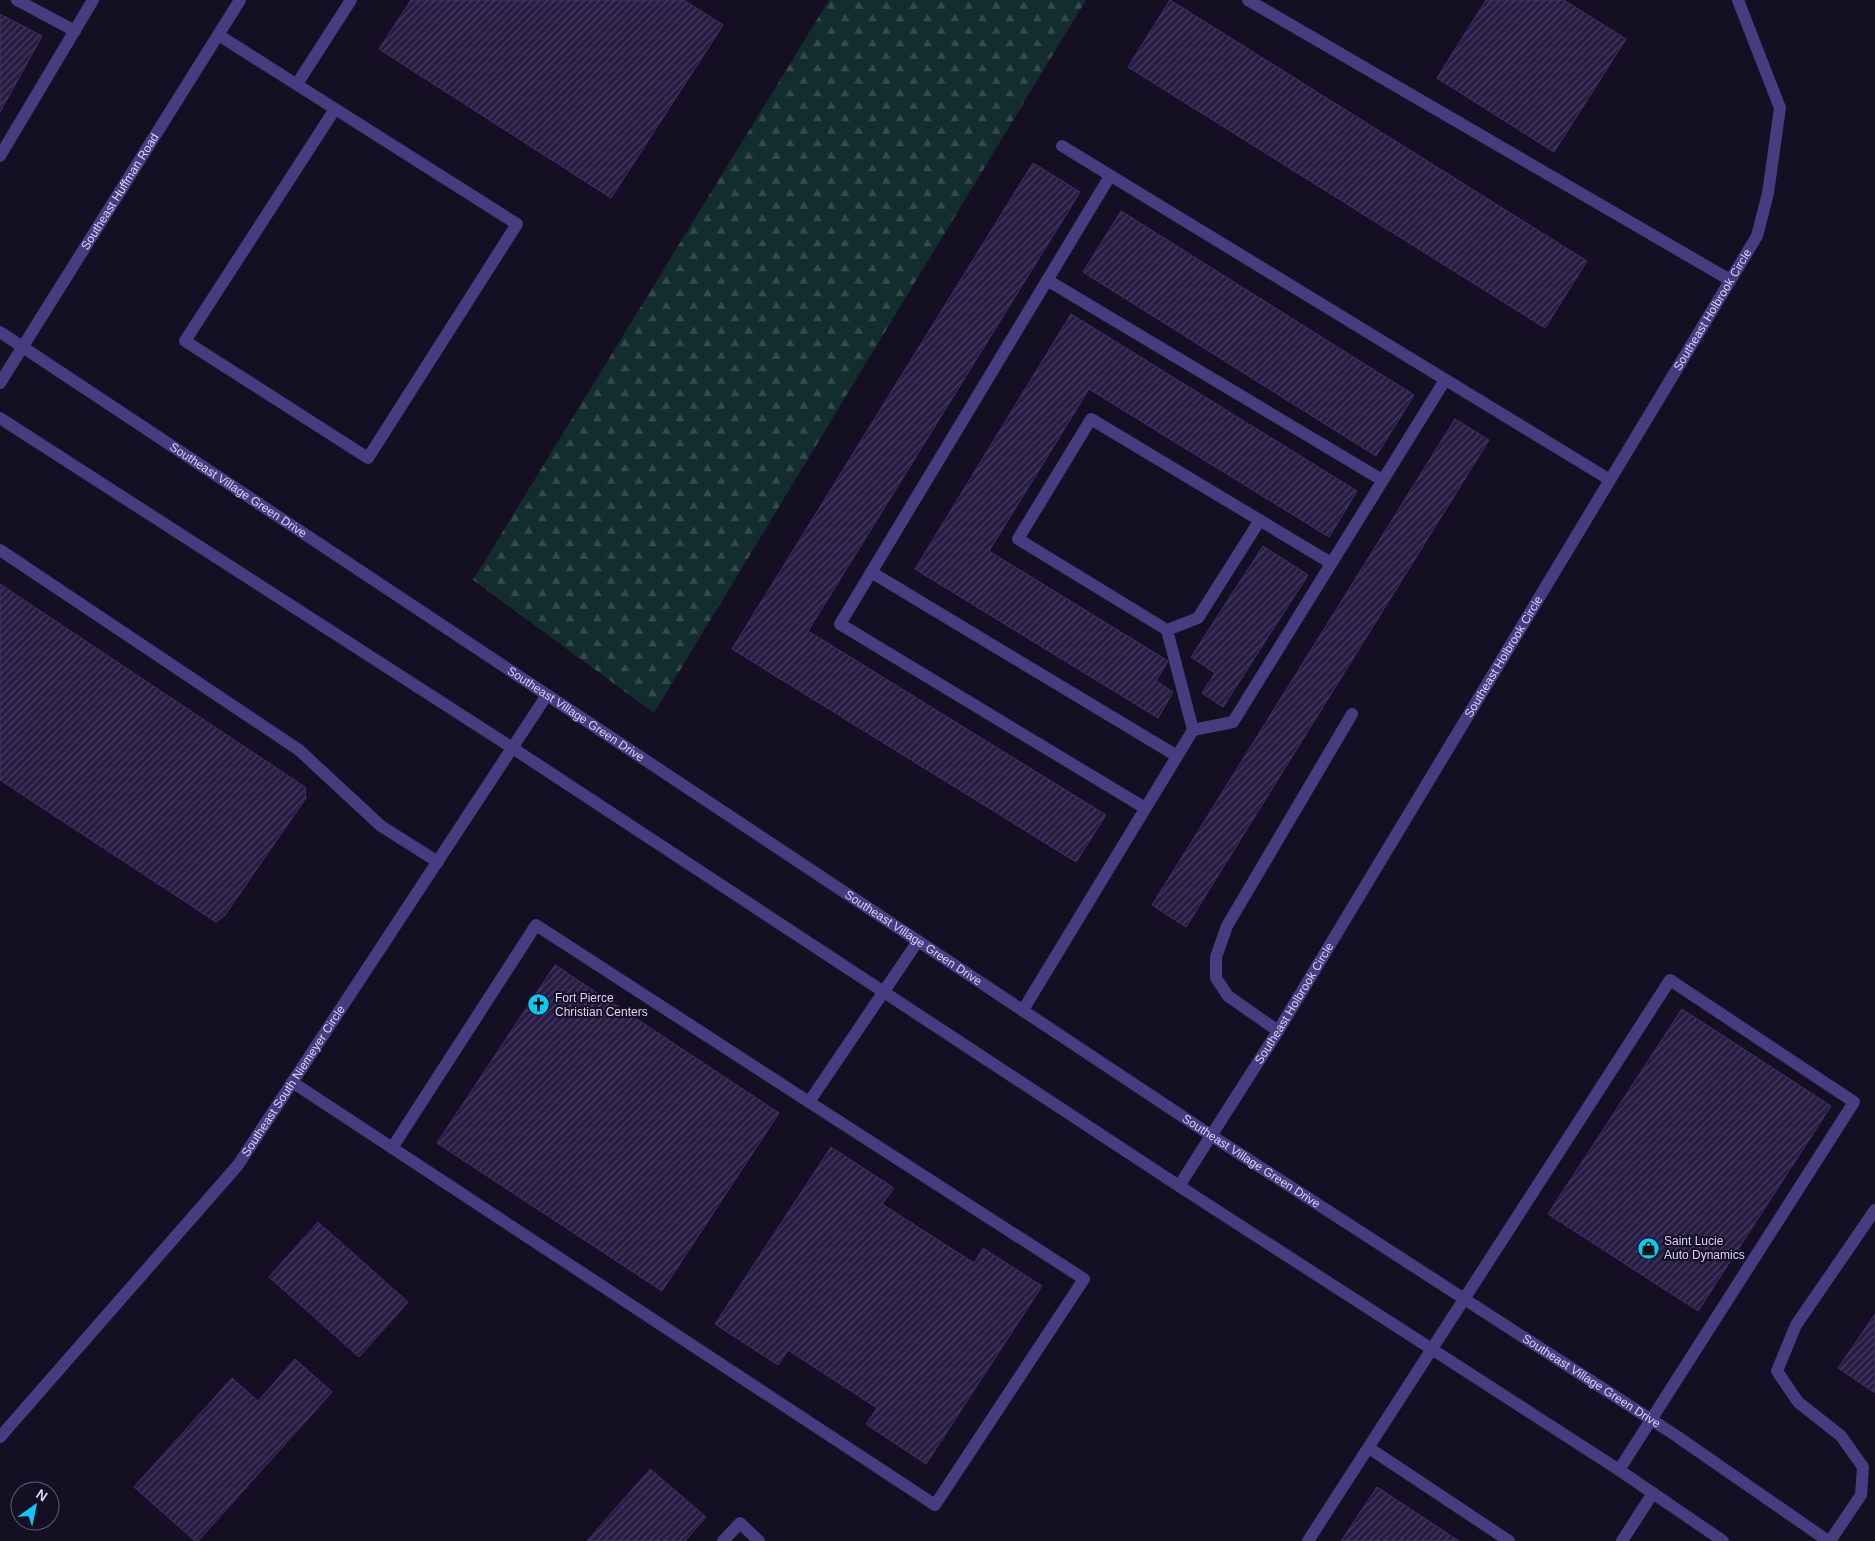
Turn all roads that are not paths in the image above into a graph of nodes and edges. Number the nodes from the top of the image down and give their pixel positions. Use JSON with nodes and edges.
{"nodes":[{"id":1,"x":17,"y":0,"type":"edge"},
{"id":2,"x":93,"y":0,"type":"edge"},
{"id":3,"x":240,"y":0,"type":"edge"},
{"id":4,"x":351,"y":0,"type":"edge"},
{"id":5,"x":1248,"y":0,"type":"edge"},
{"id":6,"x":1738,"y":0,"type":"edge"},
{"id":7,"x":75,"y":31,"type":"junction"},
{"id":8,"x":220,"y":36,"type":"junction"},
{"id":9,"x":297,"y":84,"type":"junction"},
{"id":10,"x":335,"y":109,"type":"junction"},
{"id":11,"x":1062,"y":146,"type":"dead end"},
{"id":12,"x":0,"y":156,"type":"edge"},
{"id":13,"x":1110,"y":176,"type":"junction"},
{"id":14,"x":1048,"y":280,"type":"junction"},
{"id":15,"x":1730,"y":280,"type":"junction"},
{"id":16,"x":0,"y":332,"type":"edge"},
{"id":17,"x":24,"y":347,"type":"junction"},
{"id":18,"x":1445,"y":380,"type":"junction"},
{"id":19,"x":0,"y":383,"type":"edge"},
{"id":20,"x":0,"y":418,"type":"edge"},
{"id":21,"x":1382,"y":480,"type":"junction"},
{"id":22,"x":1610,"y":480,"type":"junction"},
{"id":23,"x":1260,"y":520,"type":"junction"},
{"id":24,"x":0,"y":550,"type":"edge"},
{"id":25,"x":1331,"y":563,"type":"junction"},
{"id":26,"x":871,"y":572,"type":"junction"},
{"id":27,"x":1167,"y":630,"type":"junction"},
{"id":28,"x":547,"y":695,"type":"junction"},
{"id":29,"x":1352,"y":714,"type":"dead end"},
{"id":30,"x":1193,"y":730,"type":"junction"},
{"id":31,"x":514,"y":749,"type":"junction"},
{"id":32,"x":1177,"y":756,"type":"junction"},
{"id":33,"x":1145,"y":808,"type":"junction"},
{"id":34,"x":438,"y":862,"type":"junction"},
{"id":35,"x":918,"y":941,"type":"junction"},
{"id":36,"x":883,"y":991,"type":"junction"},
{"id":37,"x":1023,"y":1010,"type":"junction"},
{"id":38,"x":1278,"y":1031,"type":"junction"},
{"id":39,"x":292,"y":1082,"type":"junction"},
{"id":40,"x":809,"y":1102,"type":"junction"},
{"id":41,"x":1212,"y":1136,"type":"junction"},
{"id":42,"x":392,"y":1148,"type":"junction"},
{"id":43,"x":1178,"y":1186,"type":"junction"},
{"id":44,"x":1875,"y":1210,"type":"edge"},
{"id":45,"x":1465,"y":1299,"type":"junction"},
{"id":46,"x":1433,"y":1350,"type":"junction"},
{"id":47,"x":1652,"y":1420,"type":"junction"},
{"id":48,"x":0,"y":1437,"type":"edge"},
{"id":49,"x":1369,"y":1448,"type":"junction"},
{"id":50,"x":1620,"y":1470,"type":"junction"},
{"id":51,"x":1653,"y":1492,"type":"junction"},
{"id":52,"x":723,"y":1541,"type":"edge"},
{"id":53,"x":759,"y":1541,"type":"edge"},
{"id":54,"x":1308,"y":1541,"type":"edge"},
{"id":55,"x":1509,"y":1541,"type":"edge"},
{"id":56,"x":1622,"y":1541,"type":"edge"},
{"id":57,"x":1723,"y":1541,"type":"edge"},
{"id":58,"x":1829,"y":1541,"type":"edge"}],
"edges":[{"from":1,"to":7,"type":"street"},
{"from":2,"to":7,"type":"street"},
{"from":3,"to":8,"type":"street","name":"Southeast Huffman Road"},
{"from":4,"to":9,"type":"street"},
{"from":5,"to":15,"type":"street"},
{"from":6,"to":15,"type":"street","name":"Southeast Holbrook Circle"},
{"from":7,"to":12,"type":"street"},
{"from":8,"to":9,"type":"street"},
{"from":8,"to":17,"type":"street","name":"Southeast Huffman Road"},
{"from":9,"to":10,"type":"street"},
{"from":10,"to":10,"type":"street"},
{"from":11,"to":13,"type":"street"},
{"from":13,"to":14,"type":"street"},
{"from":13,"to":18,"type":"street"},
{"from":14,"to":21,"type":"street"},
{"from":14,"to":26,"type":"street"},
{"from":15,"to":22,"type":"street","name":"Southeast Holbrook Circle"},
{"from":16,"to":17,"type":"street","name":"Southeast Village Green Drive"},
{"from":17,"to":19,"type":"street","name":"Southeast Huffman Road"},
{"from":17,"to":28,"type":"street","name":"Southeast Village Green Drive"},
{"from":18,"to":21,"type":"street"},
{"from":18,"to":22,"type":"street"},
{"from":20,"to":31,"type":"street"},
{"from":21,"to":25,"type":"street"},
{"from":22,"to":38,"type":"street","name":"Southeast Holbrook Circle"},
{"from":23,"to":25,"type":"street"},
{"from":23,"to":27,"type":"street"},
{"from":23,"to":27,"type":"street"},
{"from":24,"to":34,"type":"street"},
{"from":25,"to":30,"type":"street"},
{"from":26,"to":32,"type":"street"},
{"from":26,"to":33,"type":"street"},
{"from":27,"to":30,"type":"street"},
{"from":28,"to":31,"type":"street","name":"Southeast South Niemeyer Circle"},
{"from":28,"to":35,"type":"street","name":"Southeast Village Green Drive"},
{"from":29,"to":38,"type":"street"},
{"from":30,"to":32,"type":"street"},
{"from":31,"to":34,"type":"street","name":"Southeast South Niemeyer Circle"},
{"from":31,"to":36,"type":"street"},
{"from":32,"to":33,"type":"street"},
{"from":33,"to":37,"type":"street"},
{"from":34,"to":39,"type":"street","name":"Southeast South Niemeyer Circle"},
{"from":35,"to":36,"type":"street"},
{"from":35,"to":37,"type":"street","name":"Southeast Village Green Drive"},
{"from":36,"to":40,"type":"street"},
{"from":36,"to":43,"type":"street"},
{"from":37,"to":41,"type":"street","name":"Southeast Village Green Drive"},
{"from":38,"to":41,"type":"street","name":"Southeast Holbrook Circle"},
{"from":39,"to":42,"type":"street"},
{"from":39,"to":48,"type":"street","name":"Southeast South Niemeyer Circle"},
{"from":40,"to":42,"type":"street"},
{"from":40,"to":42,"type":"street"},
{"from":41,"to":43,"type":"street","name":"Southeast Holbrook Circle"},
{"from":41,"to":45,"type":"street","name":"Southeast Village Green Drive"},
{"from":43,"to":46,"type":"street"},
{"from":44,"to":58,"type":"street"},
{"from":45,"to":46,"type":"street"},
{"from":45,"to":47,"type":"street","name":"Southeast Village Green Drive"},
{"from":45,"to":47,"type":"street"},
{"from":46,"to":49,"type":"street"},
{"from":46,"to":50,"type":"street"},
{"from":47,"to":50,"type":"street"},
{"from":47,"to":58,"type":"street","name":"Southeast Village Green Drive"},
{"from":49,"to":54,"type":"street"},
{"from":49,"to":55,"type":"street"},
{"from":50,"to":51,"type":"street"},
{"from":51,"to":56,"type":"street"},
{"from":51,"to":57,"type":"street"},
{"from":52,"to":53,"type":"street"}]}
